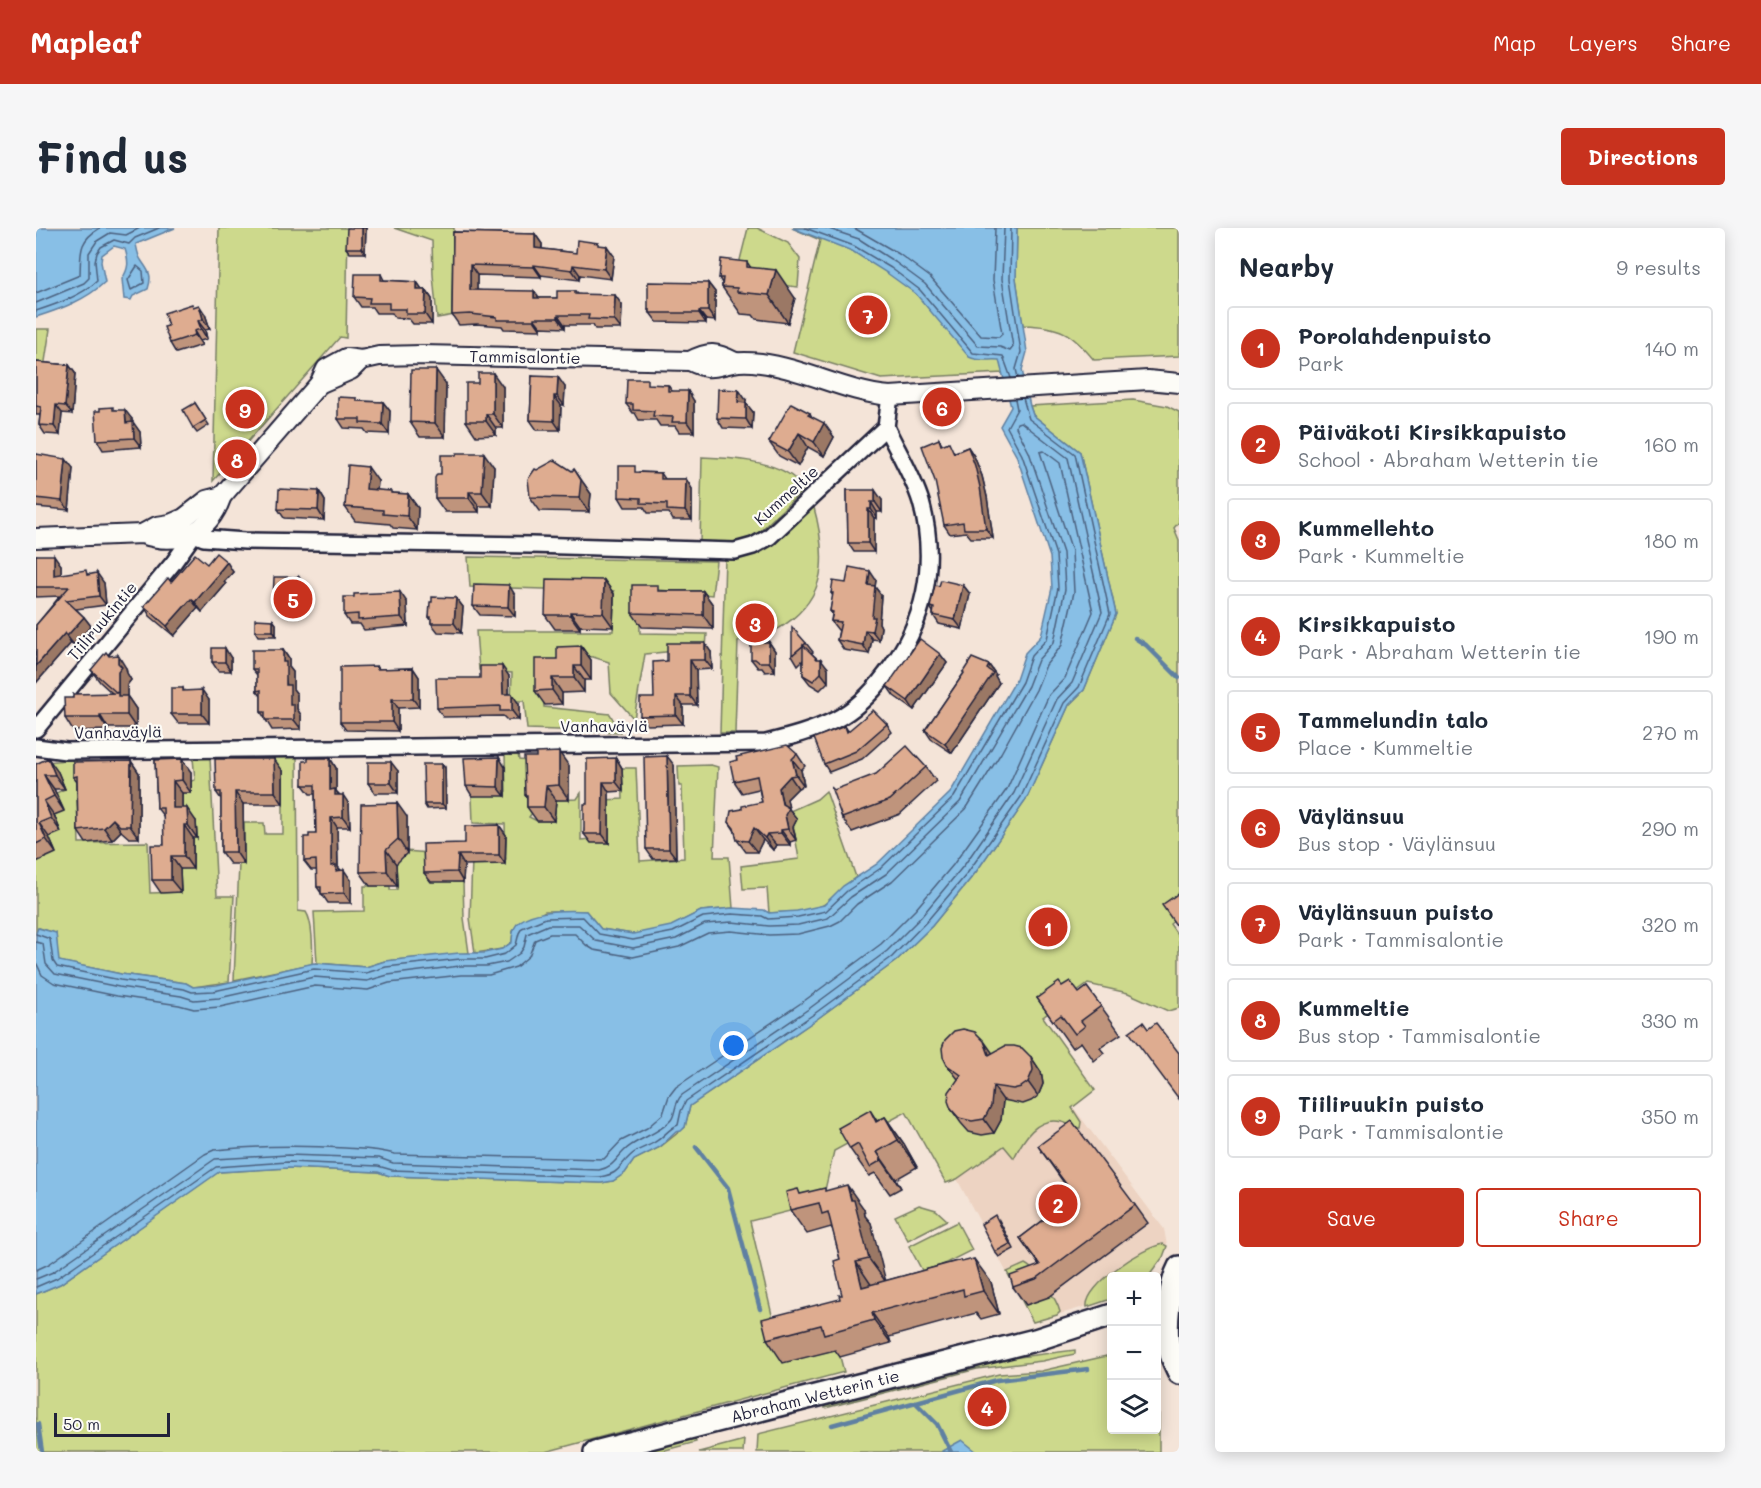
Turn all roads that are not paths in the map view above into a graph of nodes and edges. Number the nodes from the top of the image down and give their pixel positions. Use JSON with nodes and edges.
{"nodes":[{"id":1,"x":1179,"y":383,"type":"edge"},
{"id":2,"x":890,"y":396,"type":"junction"},
{"id":3,"x":886,"y":427,"type":"junction"},
{"id":4,"x":222,"y":496,"type":"junction"},
{"id":5,"x":184,"y":518,"type":"junction"},
{"id":6,"x":142,"y":534,"type":"junction"},
{"id":7,"x":194,"y":534,"type":"junction"},
{"id":8,"x":36,"y":538,"type":"edge"},
{"id":9,"x":36,"y":729,"type":"edge"},
{"id":10,"x":36,"y":747,"type":"edge"},
{"id":11,"x":1179,"y":1267,"type":"edge"},
{"id":12,"x":1168,"y":1310,"type":"edge"},
{"id":13,"x":1107,"y":1317,"type":"edge"},
{"id":14,"x":1107,"y":1332,"type":"edge"},
{"id":15,"x":1035,"y":1340,"type":"junction"},
{"id":16,"x":1179,"y":1373,"type":"edge"},
{"id":17,"x":595,"y":1452,"type":"edge"}],
"edges":[{"from":1,"to":2,"type":"street","name":"Tammisalontie"},
{"from":2,"to":3,"type":"street"},
{"from":2,"to":4,"type":"street","name":"Tammisalontie"},
{"from":3,"to":7,"type":"street","name":"Kummeltie"},
{"from":3,"to":10,"type":"street","name":"Vanhaväylä"},
{"from":4,"to":5,"type":"street","name":"Tammisalontie"},
{"from":4,"to":7,"type":"street","name":"Tammisalontie"},
{"from":5,"to":6,"type":"street","name":"Tammisalontie"},
{"from":5,"to":7,"type":"street"},
{"from":6,"to":7,"type":"street","name":"Tammisalontie"},
{"from":6,"to":8,"type":"street","name":"Tammisalontie"},
{"from":7,"to":9,"type":"street","name":"Tiiliruukintie"},
{"from":11,"to":12,"type":"main road"},
{"from":12,"to":16,"type":"main road"},
{"from":13,"to":15,"type":"main road","name":"Abraham Wetterin tie"},
{"from":14,"to":15,"type":"main road","name":"Abraham Wetterin tie"},
{"from":15,"to":17,"type":"main road","name":"Abraham Wetterin tie"}]}
